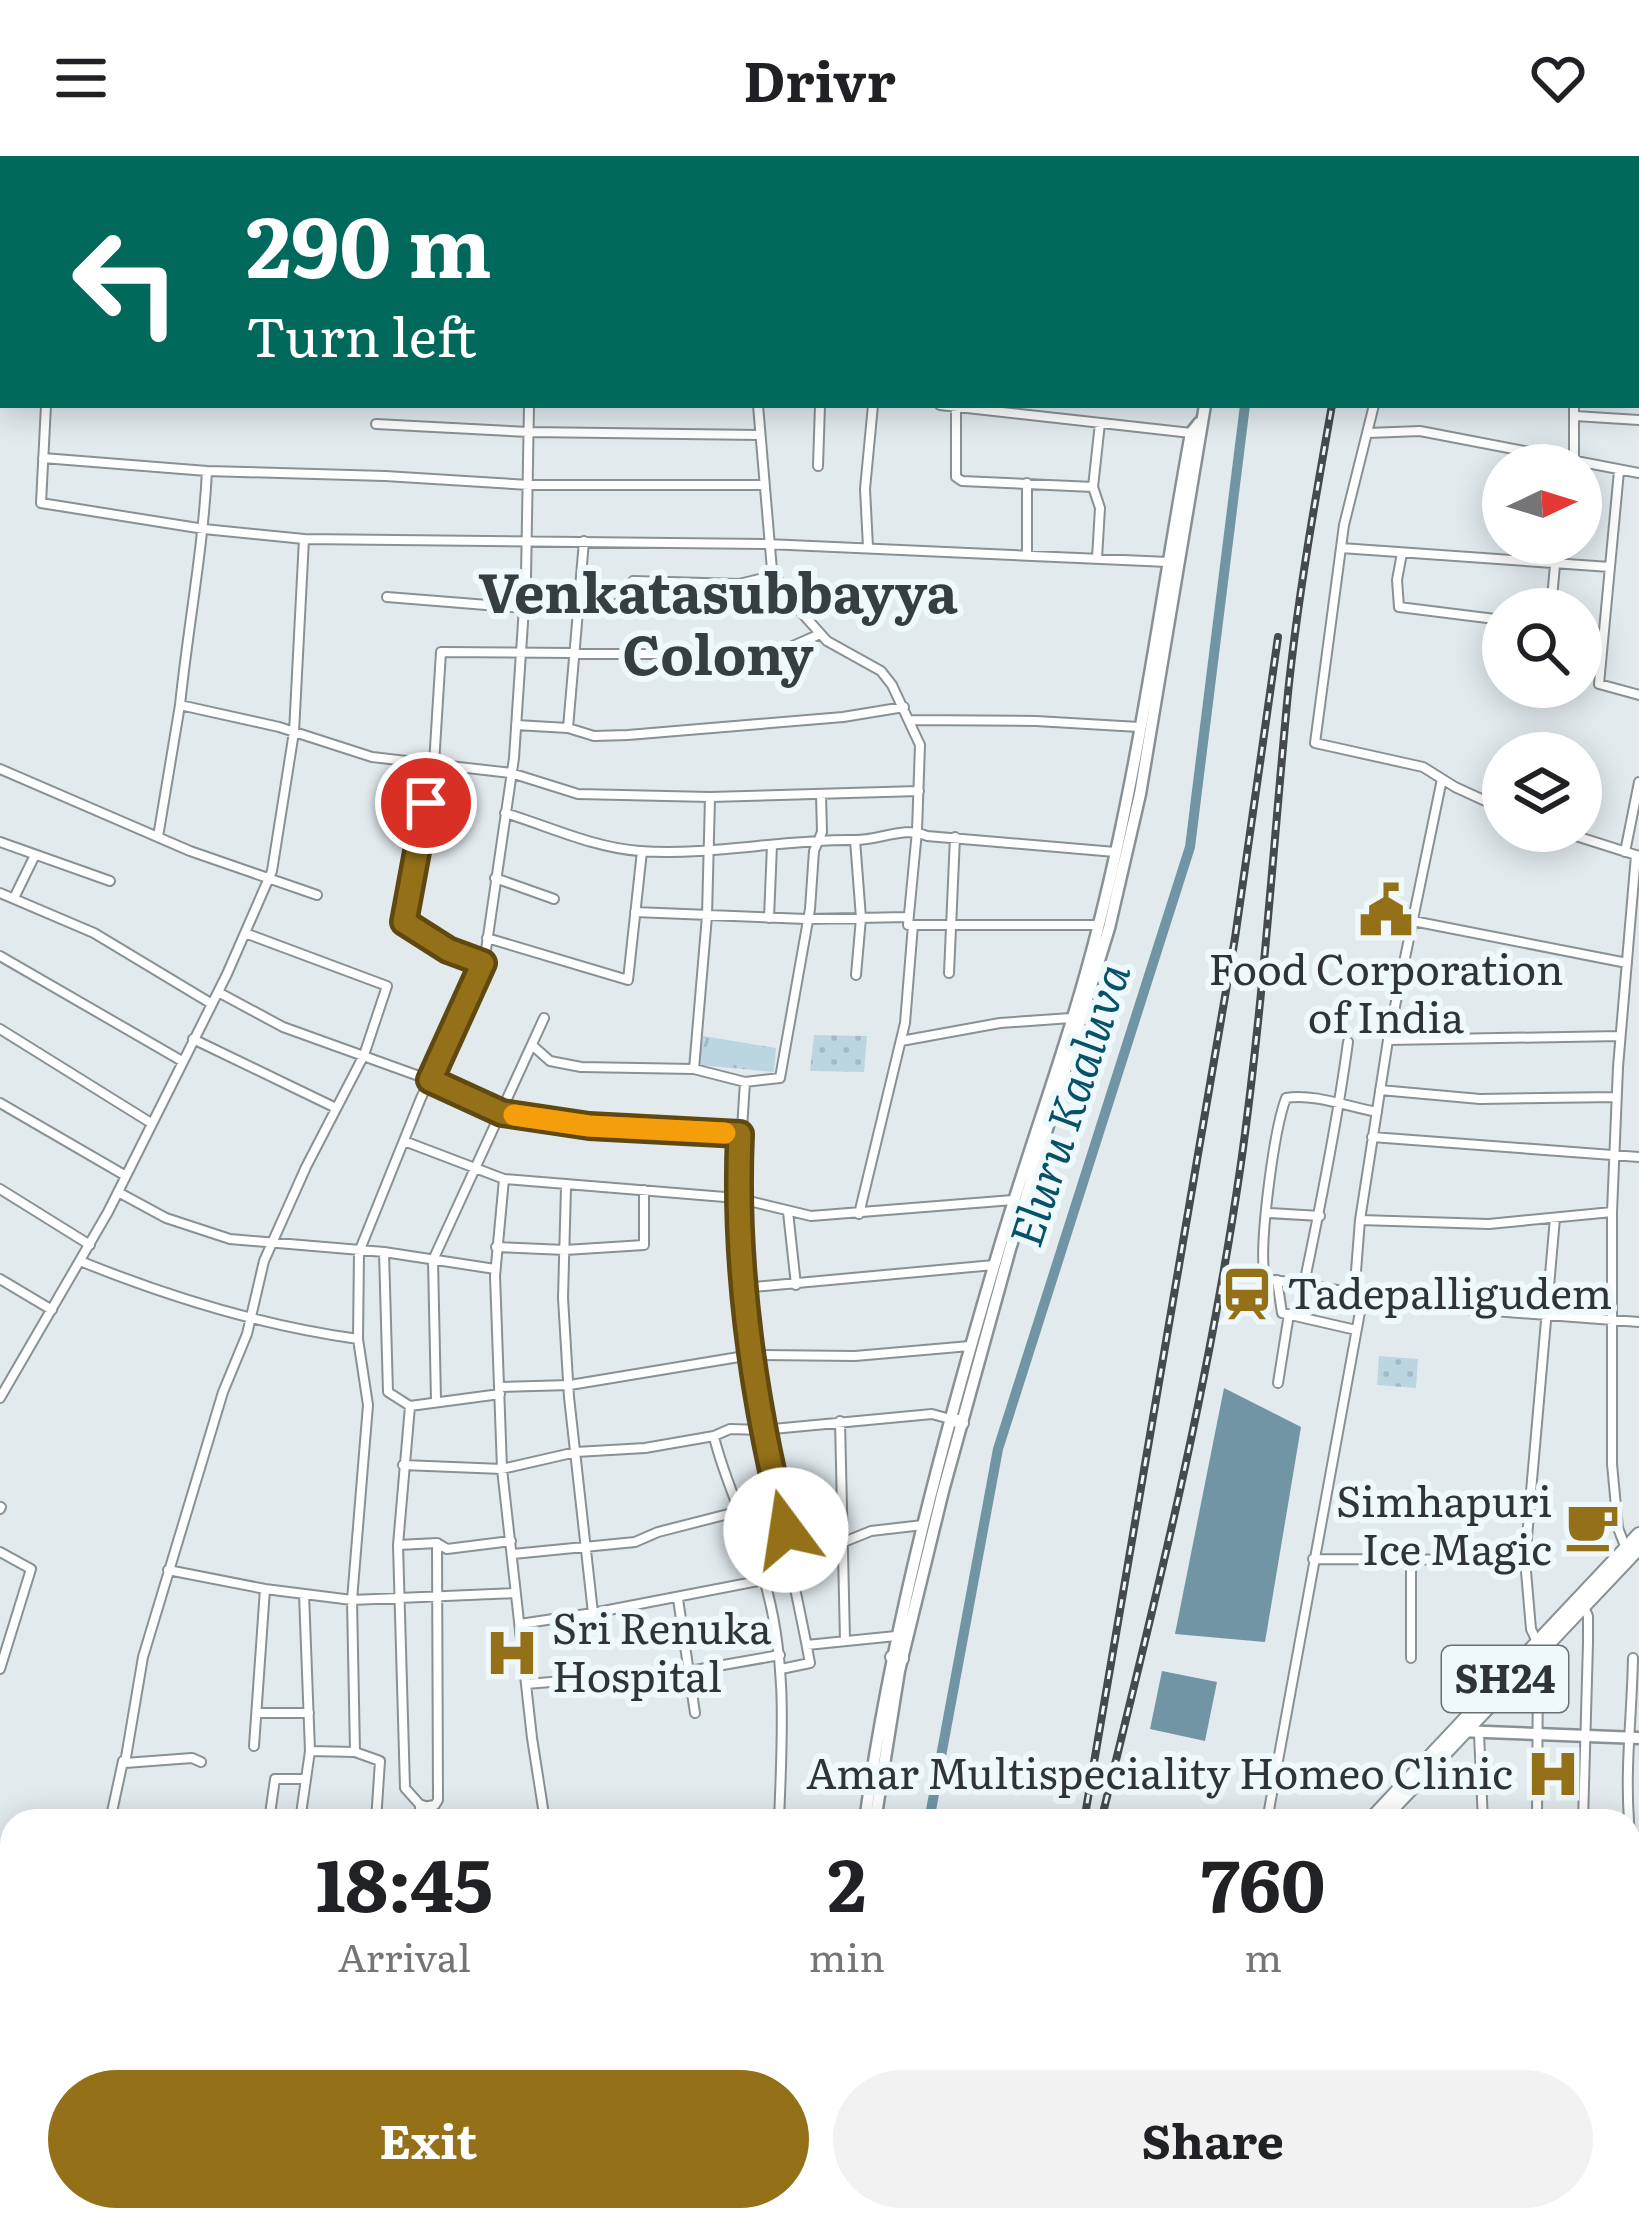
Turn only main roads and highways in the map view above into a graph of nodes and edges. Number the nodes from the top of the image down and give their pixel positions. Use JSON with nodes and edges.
{"nodes":[{"id":1,"x":1202,"y":411,"type":"edge"},
{"id":2,"x":957,"y":1421,"type":"junction"},
{"id":3,"x":1639,"y":1534,"type":"edge"},
{"id":4,"x":1633,"y":1548,"type":"edge"},
{"id":5,"x":1538,"y":1650,"type":"junction"},
{"id":6,"x":897,"y":1658,"type":"junction"},
{"id":7,"x":1468,"y":1732,"type":"junction"},
{"id":8,"x":1635,"y":1738,"type":"edge"},
{"id":9,"x":867,"y":1809,"type":"edge"},
{"id":10,"x":877,"y":1809,"type":"edge"},
{"id":11,"x":1382,"y":1809,"type":"edge"},
{"id":12,"x":1393,"y":1809,"type":"edge"}],
"edges":[{"from":1,"to":2,"type":"main road"},
{"from":1,"to":2,"type":"main road"},
{"from":2,"to":6,"type":"main road"},
{"from":2,"to":6,"type":"main road"},
{"from":3,"to":4,"type":"main road","number":"SH24"},
{"from":4,"to":5,"type":"main road","number":"SH24"},
{"from":4,"to":5,"type":"main road","number":"SH24"},
{"from":5,"to":7,"type":"main road","number":"SH24"},
{"from":6,"to":9,"type":"main road"},
{"from":6,"to":10,"type":"main road"},
{"from":7,"to":8,"type":"main road"},
{"from":7,"to":11,"type":"main road","number":"SH24"},
{"from":7,"to":12,"type":"main road","number":"SH24"}]}
